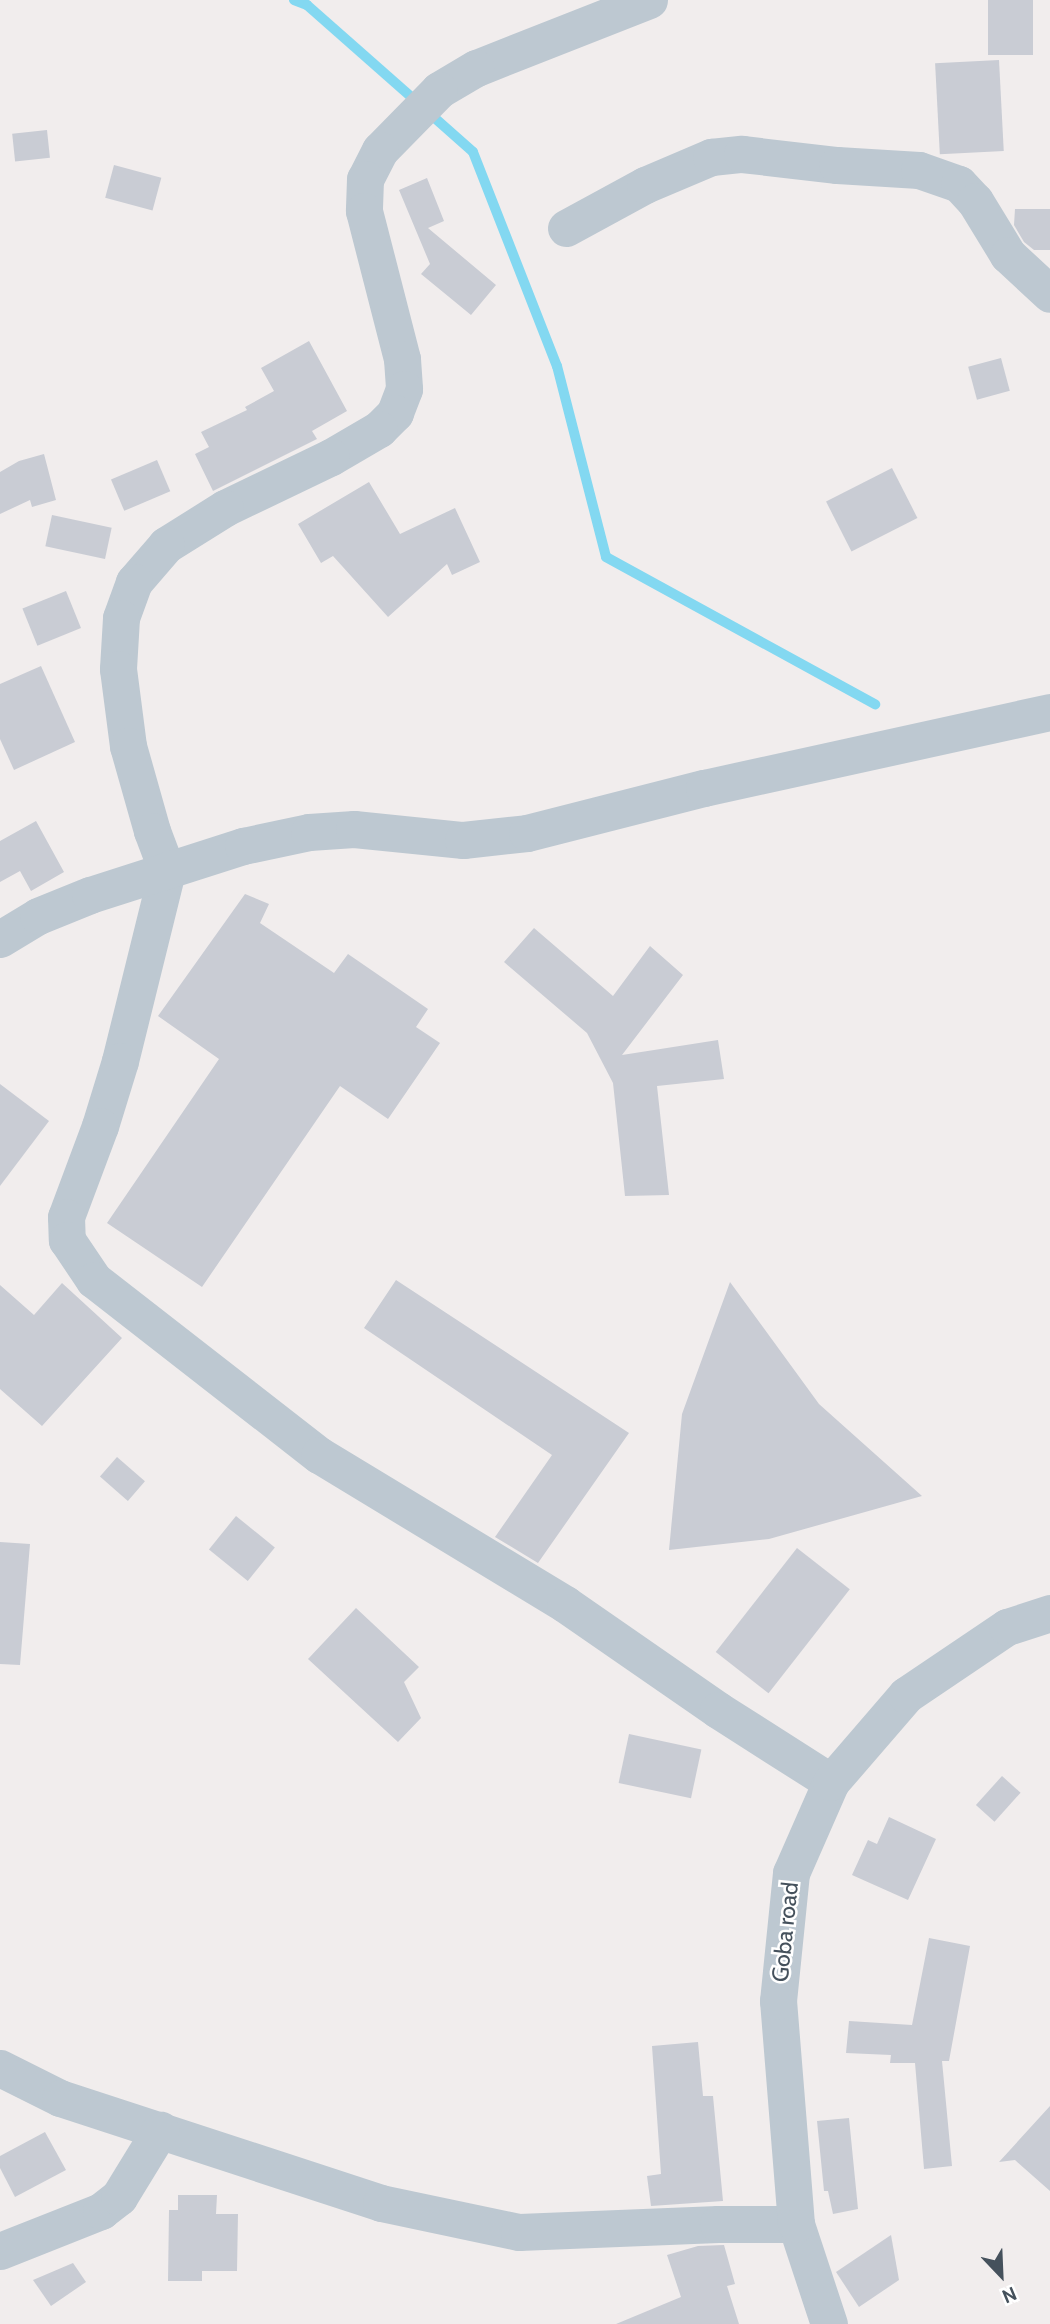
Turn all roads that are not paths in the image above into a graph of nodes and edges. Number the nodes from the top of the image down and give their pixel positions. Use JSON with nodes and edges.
{"nodes":[{"id":1,"x":649,"y":0,"type":"edge"},
{"id":2,"x":566,"y":228,"type":"dead end"},
{"id":3,"x":1050,"y":295,"type":"edge"},
{"id":4,"x":1050,"y":712,"type":"edge"},
{"id":5,"x":167,"y":871,"type":"junction"},
{"id":6,"x":0,"y":939,"type":"edge"},
{"id":7,"x":1050,"y":1613,"type":"edge"},
{"id":8,"x":831,"y":1782,"type":"junction"},
{"id":9,"x":0,"y":2068,"type":"edge"},
{"id":10,"x":160,"y":2130,"type":"junction"},
{"id":11,"x":796,"y":2224,"type":"junction"},
{"id":12,"x":0,"y":2251,"type":"edge"},
{"id":13,"x":829,"y":2324,"type":"edge"}],
"edges":[{"from":1,"to":5,"type":"street"},
{"from":2,"to":3,"type":"street"},
{"from":4,"to":5,"type":"street"},
{"from":5,"to":6,"type":"street"},
{"from":5,"to":8,"type":"street"},
{"from":7,"to":8,"type":"street","name":"Goba road"},
{"from":8,"to":11,"type":"street","name":"Goba road"},
{"from":9,"to":10,"type":"street"},
{"from":10,"to":11,"type":"street"},
{"from":10,"to":12,"type":"street"},
{"from":11,"to":13,"type":"street","name":"Goba road"}]}
